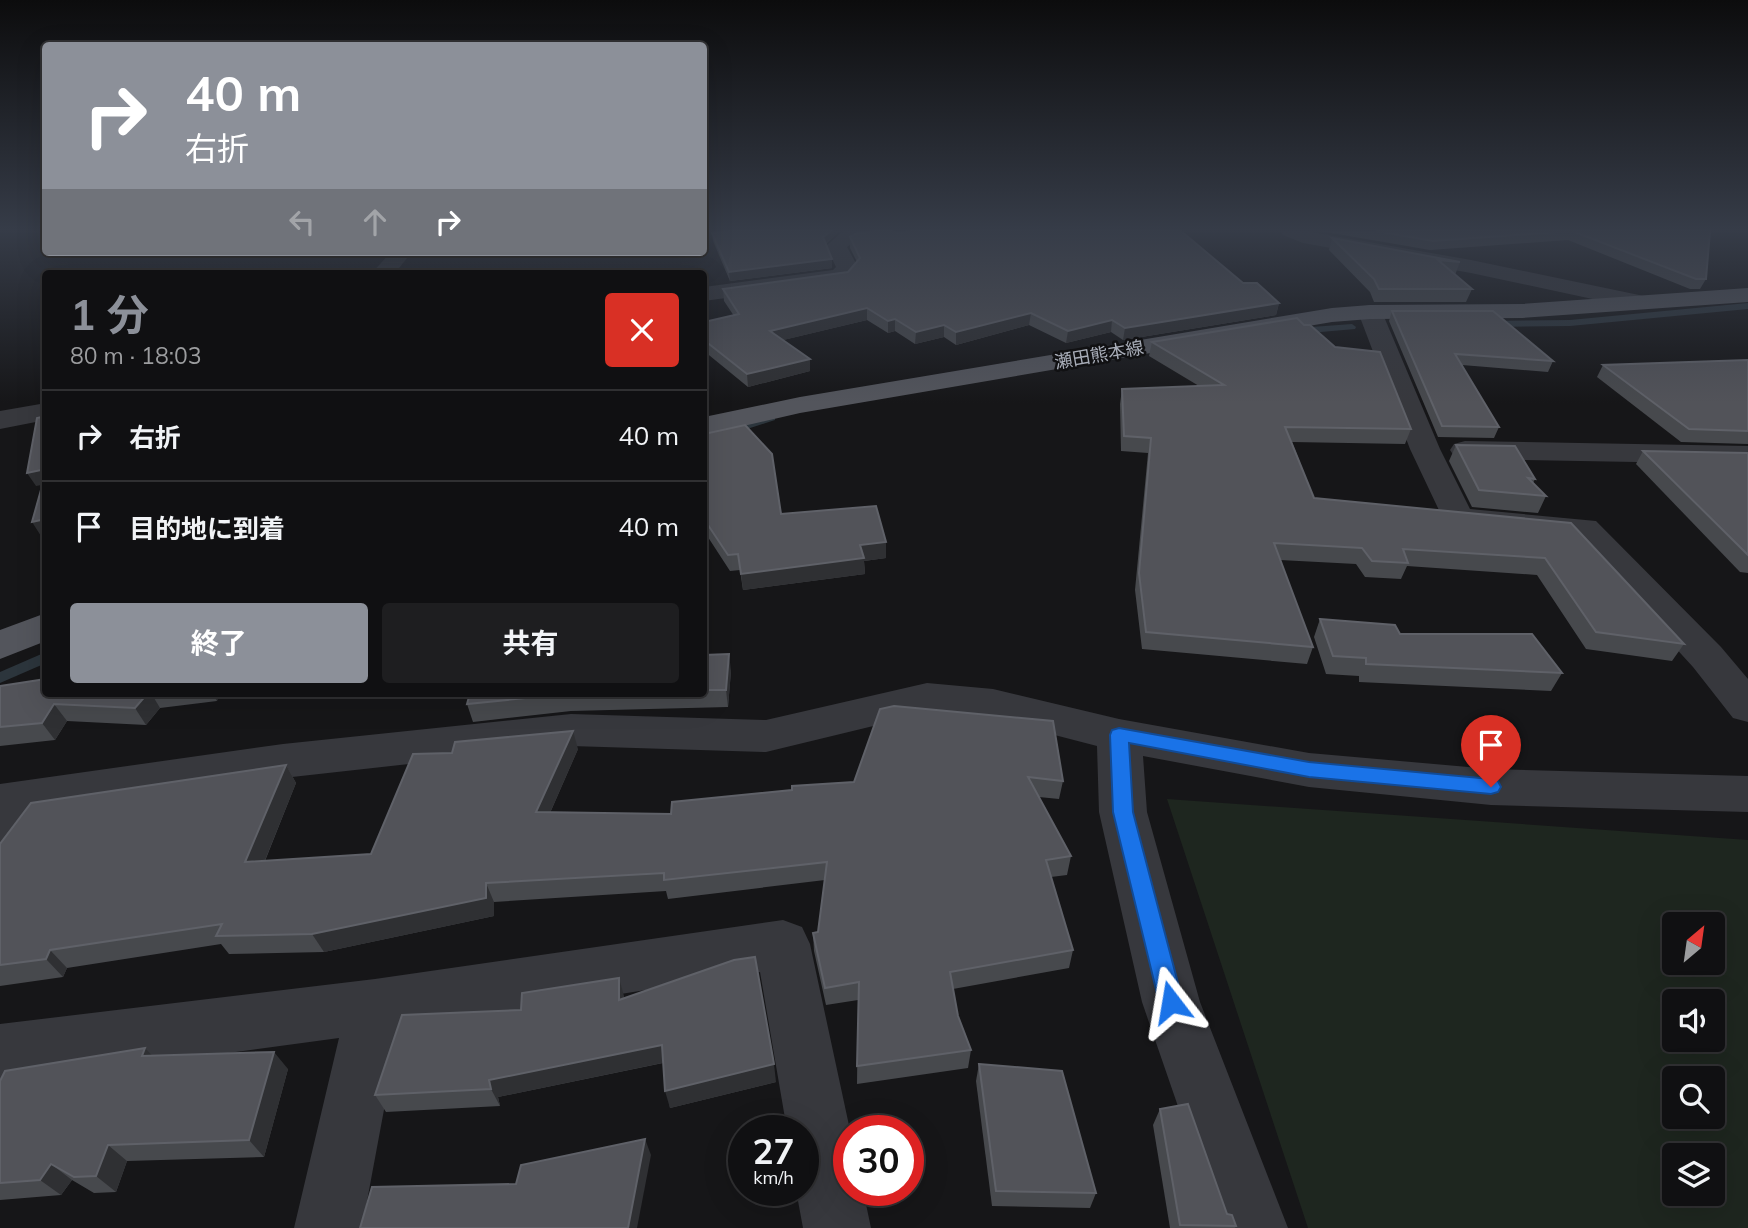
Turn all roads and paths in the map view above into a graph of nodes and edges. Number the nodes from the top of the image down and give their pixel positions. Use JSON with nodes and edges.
{"nodes":[{"id":1,"x":747,"y":288,"type":"edge"},
{"id":2,"x":1581,"y":288,"type":"edge"},
{"id":3,"x":707,"y":294,"type":"edge"},
{"id":4,"x":1748,"y":295,"type":"edge"},
{"id":5,"x":1639,"y":302,"type":"junction"},
{"id":6,"x":1370,"y":312,"type":"junction"},
{"id":7,"x":42,"y":412,"type":"edge"},
{"id":8,"x":0,"y":420,"type":"edge"},
{"id":9,"x":707,"y":425,"type":"edge"},
{"id":10,"x":1425,"y":449,"type":"junction"},
{"id":11,"x":1748,"y":455,"type":"edge"},
{"id":12,"x":42,"y":627,"type":"edge"},
{"id":13,"x":0,"y":646,"type":"edge"},
{"id":14,"x":1748,"y":707,"type":"edge"},
{"id":15,"x":1119,"y":735,"type":"junction"},
{"id":16,"x":1748,"y":794,"type":"edge"},
{"id":17,"x":16,"y":802,"type":"edge"},
{"id":18,"x":0,"y":843,"type":"edge"},
{"id":19,"x":376,"y":1006,"type":"junction"},
{"id":20,"x":0,"y":1054,"type":"edge"},
{"id":21,"x":328,"y":1228,"type":"edge"},
{"id":22,"x":837,"y":1228,"type":"edge"},
{"id":23,"x":1254,"y":1228,"type":"edge"}],
"edges":[{"from":1,"to":3,"type":"street"},
{"from":2,"to":5,"type":"street"},
{"from":4,"to":5,"type":"main road","name":"瀬田熊本線"},
{"from":5,"to":6,"type":"main road","name":"瀬田熊本線"},
{"from":6,"to":9,"type":"main road","name":"瀬田熊本線"},
{"from":6,"to":10,"type":"street"},
{"from":7,"to":8,"type":"street"},
{"from":10,"to":11,"type":"street"},
{"from":10,"to":14,"type":"street"},
{"from":12,"to":13,"type":"main road"},
{"from":15,"to":16,"type":"street"},
{"from":15,"to":17,"type":"street"},
{"from":15,"to":23,"type":"street"},
{"from":17,"to":18,"type":"street"},
{"from":19,"to":20,"type":"street"},
{"from":19,"to":21,"type":"street"},
{"from":19,"to":22,"type":"street"}]}
